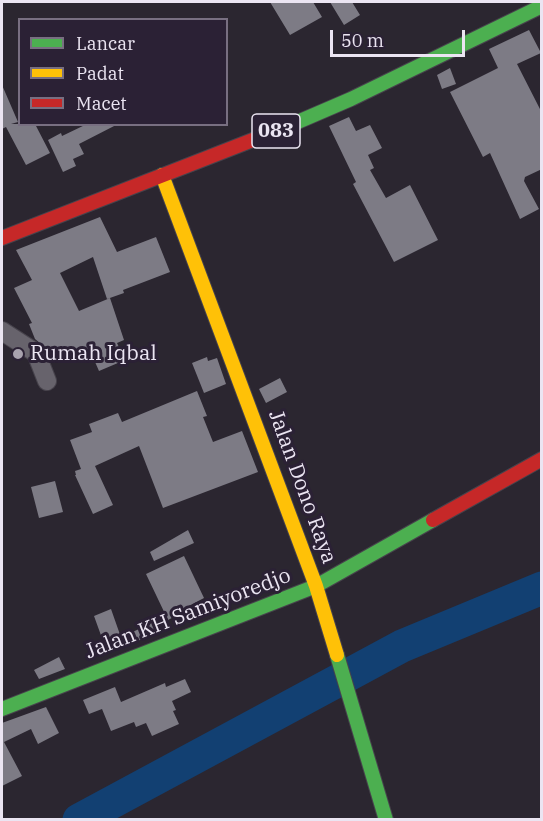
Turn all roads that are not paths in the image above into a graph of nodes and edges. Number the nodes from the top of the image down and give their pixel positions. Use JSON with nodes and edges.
{"nodes":[{"id":1,"x":542,"y":6,"type":"edge"},
{"id":2,"x":162,"y":175,"type":"junction"},
{"id":3,"x":2,"y":238,"type":"edge"},
{"id":4,"x":2,"y":331,"type":"edge"},
{"id":5,"x":47,"y":381,"type":"dead end"},
{"id":6,"x":542,"y":459,"type":"edge"},
{"id":7,"x":316,"y":586,"type":"junction"},
{"id":8,"x":2,"y":709,"type":"edge"},
{"id":9,"x":386,"y":819,"type":"edge"}],
"edges":[{"from":1,"to":2,"type":"street","number":"083"},
{"from":2,"to":3,"type":"street","number":"083"},
{"from":2,"to":7,"type":"street","name":"Jalan Dono Raya"},
{"from":4,"to":5,"type":"street"},
{"from":6,"to":7,"type":"street","name":"Jalan KH Samiyoredjo"},
{"from":7,"to":8,"type":"street","name":"Jalan KH Samiyoredjo"},
{"from":7,"to":9,"type":"street","name":"Jalan Dono Raya"}]}
